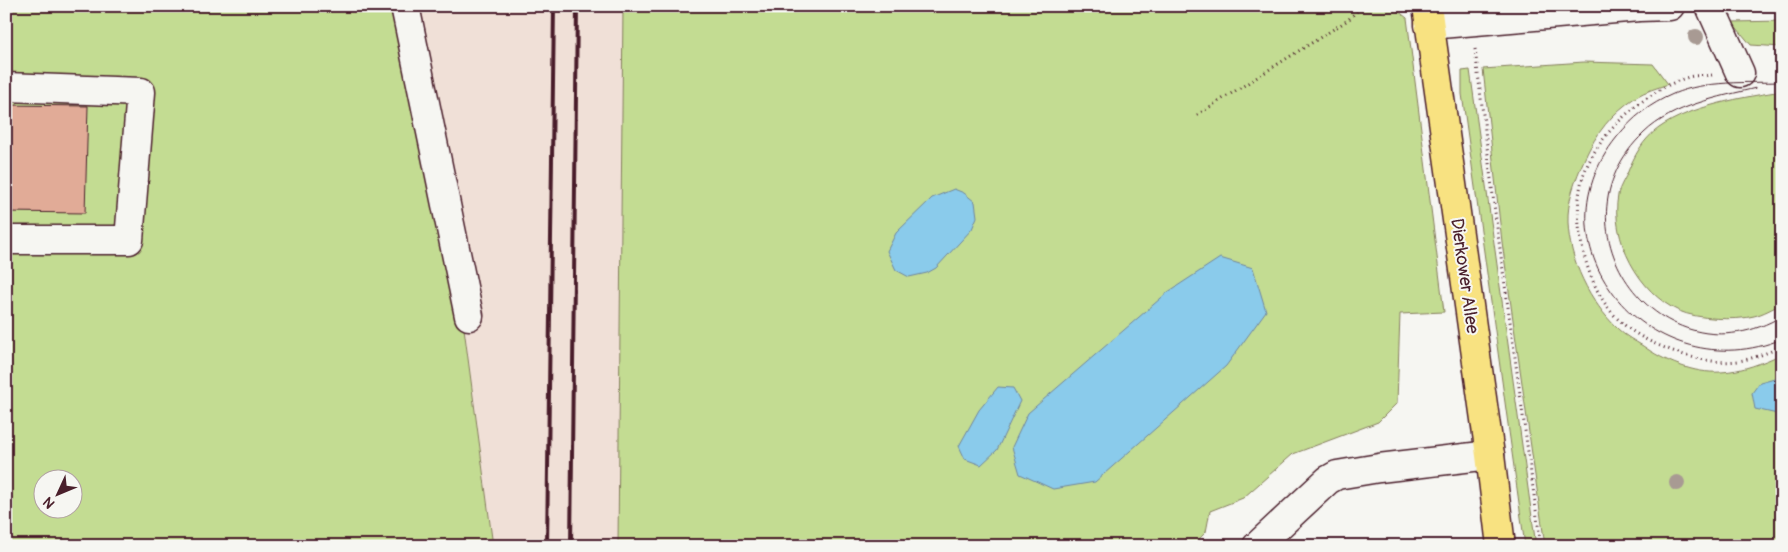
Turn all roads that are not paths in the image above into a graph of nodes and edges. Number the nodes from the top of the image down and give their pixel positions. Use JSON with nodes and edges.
{"nodes":[{"id":1,"x":405,"y":6,"type":"edge"},
{"id":2,"x":1639,"y":6,"type":"edge"},
{"id":3,"x":1670,"y":6,"type":"edge"},
{"id":4,"x":1710,"y":6,"type":"edge"},
{"id":5,"x":1428,"y":16,"type":"edge"},
{"id":6,"x":1740,"y":73,"type":"road end"},
{"id":7,"x":6,"y":87,"type":"edge"},
{"id":8,"x":6,"y":240,"type":"edge"},
{"id":9,"x":469,"y":316,"type":"dead end"},
{"id":10,"x":1490,"y":455,"type":"junction"},
{"id":11,"x":1264,"y":542,"type":"edge"},
{"id":12,"x":1501,"y":546,"type":"edge"}],
"edges":[{"from":1,"to":9,"type":"street"},
{"from":2,"to":3,"type":"street"},
{"from":2,"to":5,"type":"street"},
{"from":4,"to":6,"type":"street"},
{"from":5,"to":10,"type":"main road","name":"Dierkower Allee"},
{"from":7,"to":8,"type":"street"},
{"from":10,"to":11,"type":"street"},
{"from":10,"to":12,"type":"main road","name":"Dierkower Allee"}]}
